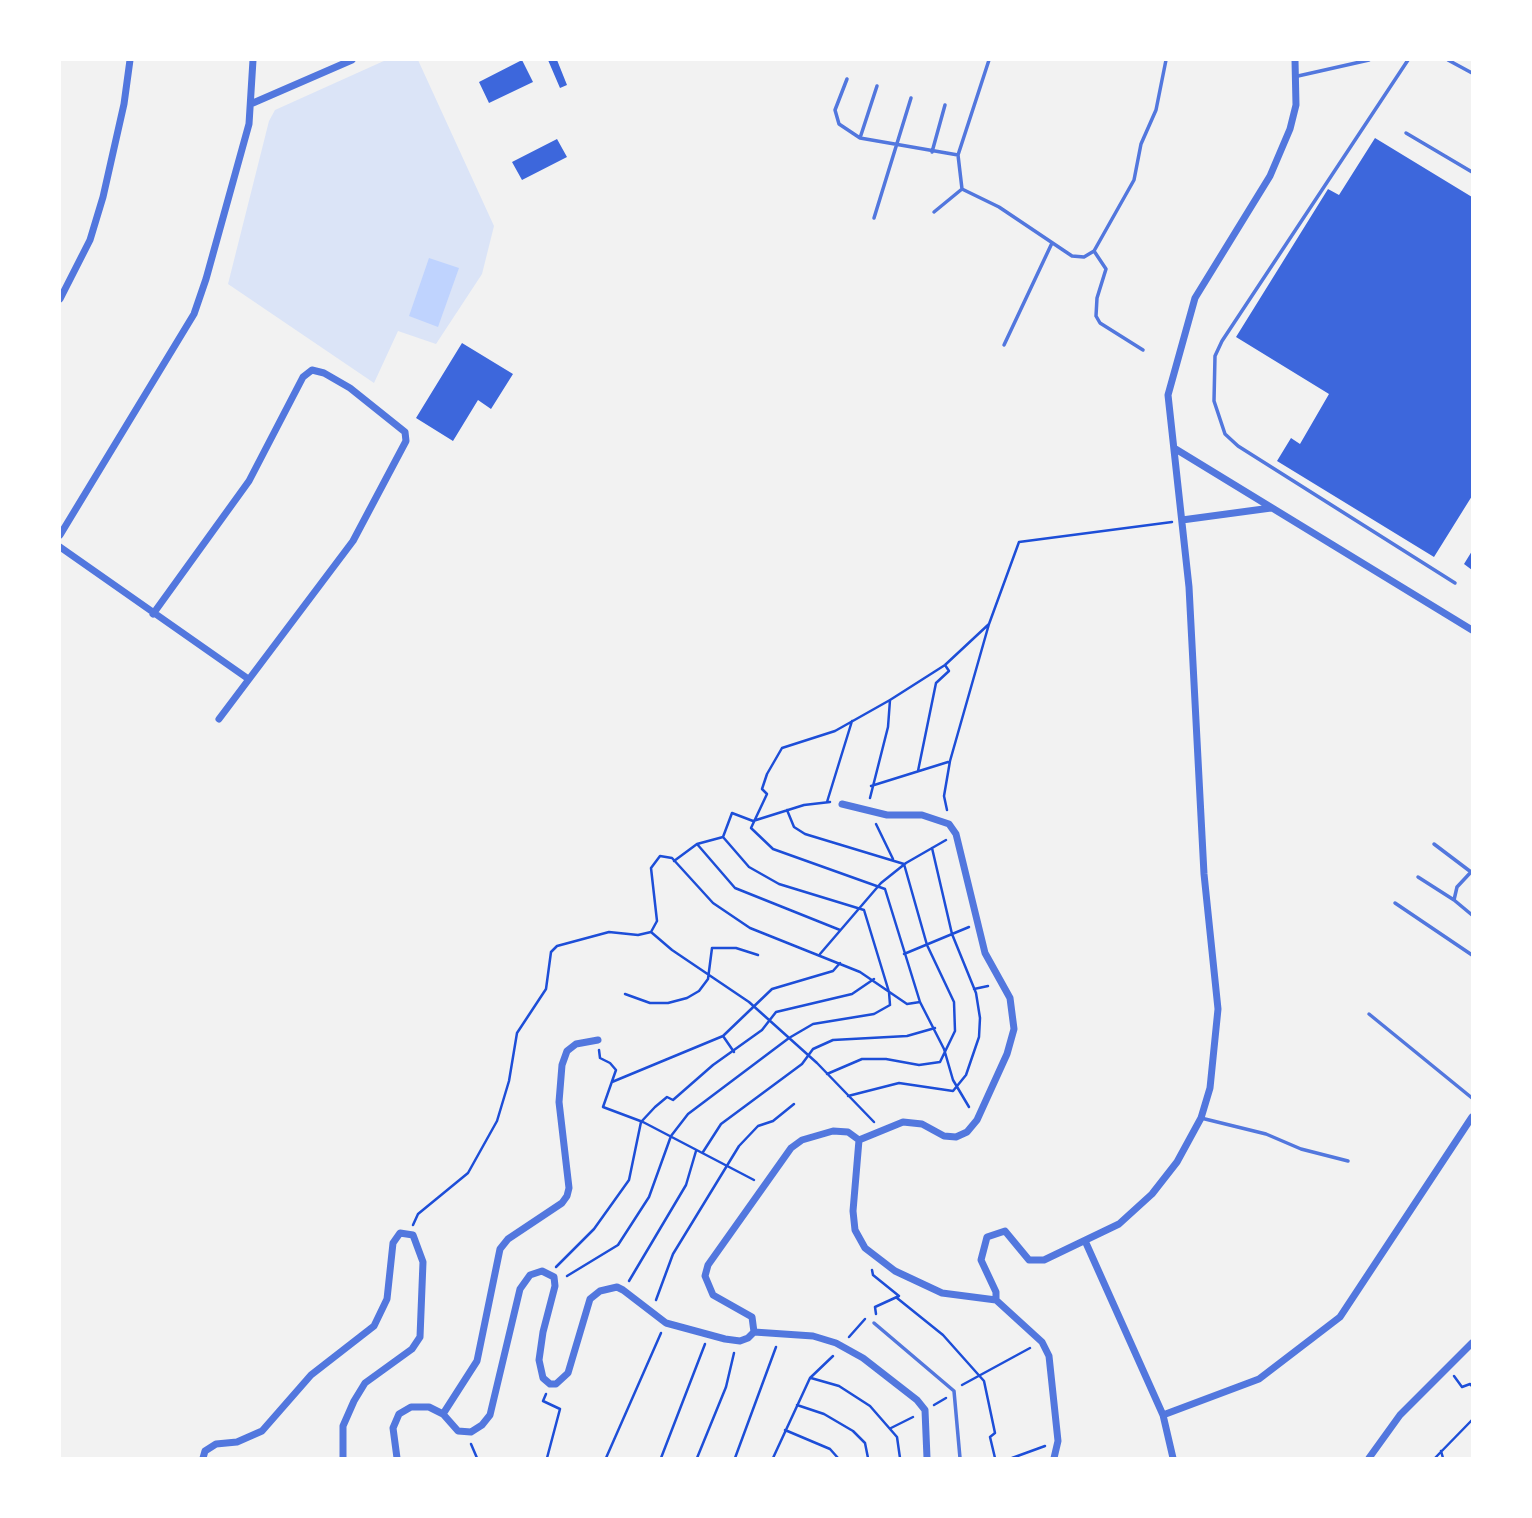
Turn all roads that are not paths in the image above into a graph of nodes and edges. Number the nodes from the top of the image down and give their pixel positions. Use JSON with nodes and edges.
{"nodes":[{"id":1,"x":130,"y":60,"type":"edge"},
{"id":2,"x":253,"y":60,"type":"edge"},
{"id":3,"x":352,"y":60,"type":"edge"},
{"id":4,"x":989,"y":60,"type":"edge"},
{"id":5,"x":1166,"y":60,"type":"edge"},
{"id":6,"x":1296,"y":60,"type":"edge"},
{"id":7,"x":1369,"y":60,"type":"edge"},
{"id":8,"x":1408,"y":60,"type":"edge"},
{"id":9,"x":1448,"y":60,"type":"edge"},
{"id":10,"x":1472,"y":73,"type":"edge"},
{"id":11,"x":1298,"y":76,"type":"junction"},
{"id":12,"x":847,"y":79,"type":"dead end"},
{"id":13,"x":877,"y":86,"type":"dead end"},
{"id":14,"x":912,"y":98,"type":"dead end"},
{"id":15,"x":253,"y":103,"type":"junction"},
{"id":16,"x":945,"y":105,"type":"dead end"},
{"id":17,"x":1406,"y":133,"type":"dead end"},
{"id":18,"x":860,"y":138,"type":"junction"},
{"id":19,"x":898,"y":145,"type":"junction"},
{"id":20,"x":932,"y":152,"type":"junction"},
{"id":21,"x":958,"y":155,"type":"junction"},
{"id":22,"x":1472,"y":172,"type":"edge"},
{"id":23,"x":962,"y":189,"type":"junction"},
{"id":24,"x":934,"y":212,"type":"dead end"},
{"id":25,"x":874,"y":218,"type":"dead end"},
{"id":26,"x":1052,"y":243,"type":"junction"},
{"id":27,"x":1094,"y":251,"type":"junction"},
{"id":28,"x":60,"y":299,"type":"edge"},
{"id":29,"x":1004,"y":345,"type":"dead end"},
{"id":30,"x":1143,"y":350,"type":"dead end"},
{"id":31,"x":1174,"y":448,"type":"junction"},
{"id":32,"x":1272,"y":508,"type":"junction"},
{"id":33,"x":1182,"y":520,"type":"junction"},
{"id":34,"x":60,"y":535,"type":"edge"},
{"id":35,"x":60,"y":547,"type":"edge"},
{"id":36,"x":1455,"y":583,"type":"dead end"},
{"id":37,"x":153,"y":614,"type":"junction"},
{"id":38,"x":1472,"y":630,"type":"edge"},
{"id":39,"x":247,"y":678,"type":"junction"},
{"id":40,"x":219,"y":719,"type":"dead end"},
{"id":41,"x":842,"y":804,"type":"road end"},
{"id":42,"x":1434,"y":845,"type":"dead end"},
{"id":43,"x":1472,"y":872,"type":"edge"},
{"id":44,"x":1418,"y":877,"type":"dead end"},
{"id":45,"x":1454,"y":900,"type":"junction"},
{"id":46,"x":1395,"y":903,"type":"dead end"},
{"id":47,"x":1472,"y":915,"type":"edge"},
{"id":48,"x":1472,"y":955,"type":"edge"},
{"id":49,"x":1369,"y":1014,"type":"dead end"},
{"id":50,"x":598,"y":1040,"type":"road end"},
{"id":51,"x":1472,"y":1098,"type":"edge"},
{"id":52,"x":1472,"y":1117,"type":"edge"},
{"id":53,"x":1201,"y":1118,"type":"junction"},
{"id":54,"x":859,"y":1140,"type":"junction"},
{"id":55,"x":1348,"y":1161,"type":"dead end"},
{"id":56,"x":1086,"y":1243,"type":"junction"},
{"id":57,"x":996,"y":1300,"type":"junction"},
{"id":58,"x":874,"y":1324,"type":"road end"},
{"id":59,"x":754,"y":1332,"type":"junction"},
{"id":60,"x":1472,"y":1343,"type":"edge"},
{"id":61,"x":443,"y":1413,"type":"junction"},
{"id":62,"x":1163,"y":1415,"type":"junction"},
{"id":63,"x":216,"y":1444,"type":"junction"},
{"id":64,"x":195,"y":1458,"type":"edge"},
{"id":65,"x":203,"y":1458,"type":"edge"},
{"id":66,"x":343,"y":1458,"type":"edge"},
{"id":67,"x":397,"y":1458,"type":"edge"},
{"id":68,"x":927,"y":1458,"type":"edge"},
{"id":69,"x":960,"y":1458,"type":"edge"},
{"id":70,"x":1054,"y":1458,"type":"edge"},
{"id":71,"x":1173,"y":1458,"type":"edge"},
{"id":72,"x":1369,"y":1458,"type":"edge"}],
"edges":[{"from":1,"to":28,"type":"street"},
{"from":2,"to":15,"type":"street"},
{"from":3,"to":15,"type":"street"},
{"from":4,"to":21,"type":"lane"},
{"from":5,"to":27,"type":"lane"},
{"from":6,"to":11,"type":"street"},
{"from":7,"to":11,"type":"lane"},
{"from":8,"to":36,"type":"lane"},
{"from":9,"to":10,"type":"lane"},
{"from":11,"to":31,"type":"street"},
{"from":12,"to":18,"type":"lane"},
{"from":13,"to":18,"type":"lane"},
{"from":14,"to":19,"type":"lane"},
{"from":15,"to":34,"type":"street"},
{"from":16,"to":20,"type":"lane"},
{"from":17,"to":22,"type":"lane"},
{"from":18,"to":19,"type":"lane"},
{"from":19,"to":20,"type":"lane"},
{"from":19,"to":25,"type":"lane"},
{"from":20,"to":21,"type":"lane"},
{"from":21,"to":23,"type":"lane"},
{"from":23,"to":24,"type":"lane"},
{"from":23,"to":26,"type":"lane"},
{"from":26,"to":27,"type":"lane"},
{"from":26,"to":29,"type":"lane"},
{"from":27,"to":30,"type":"lane"},
{"from":31,"to":32,"type":"street"},
{"from":31,"to":33,"type":"street"},
{"from":32,"to":33,"type":"street"},
{"from":32,"to":38,"type":"street"},
{"from":33,"to":53,"type":"street"},
{"from":35,"to":37,"type":"street"},
{"from":37,"to":39,"type":"street"},
{"from":37,"to":39,"type":"street"},
{"from":39,"to":40,"type":"street"},
{"from":41,"to":54,"type":"street"},
{"from":42,"to":43,"type":"lane"},
{"from":43,"to":45,"type":"lane"},
{"from":44,"to":45,"type":"lane"},
{"from":45,"to":47,"type":"lane"},
{"from":46,"to":48,"type":"lane"},
{"from":49,"to":51,"type":"lane"},
{"from":50,"to":61,"type":"street"},
{"from":52,"to":62,"type":"street"},
{"from":53,"to":55,"type":"lane"},
{"from":53,"to":56,"type":"street"},
{"from":54,"to":57,"type":"street"},
{"from":54,"to":59,"type":"street"},
{"from":56,"to":57,"type":"street"},
{"from":56,"to":62,"type":"street"},
{"from":57,"to":70,"type":"street"},
{"from":58,"to":69,"type":"lane"},
{"from":59,"to":61,"type":"street"},
{"from":59,"to":68,"type":"street"},
{"from":60,"to":72,"type":"street"},
{"from":61,"to":67,"type":"street"},
{"from":62,"to":71,"type":"street"},
{"from":63,"to":64,"type":"street"},
{"from":63,"to":65,"type":"street"},
{"from":63,"to":66,"type":"street"}]}
